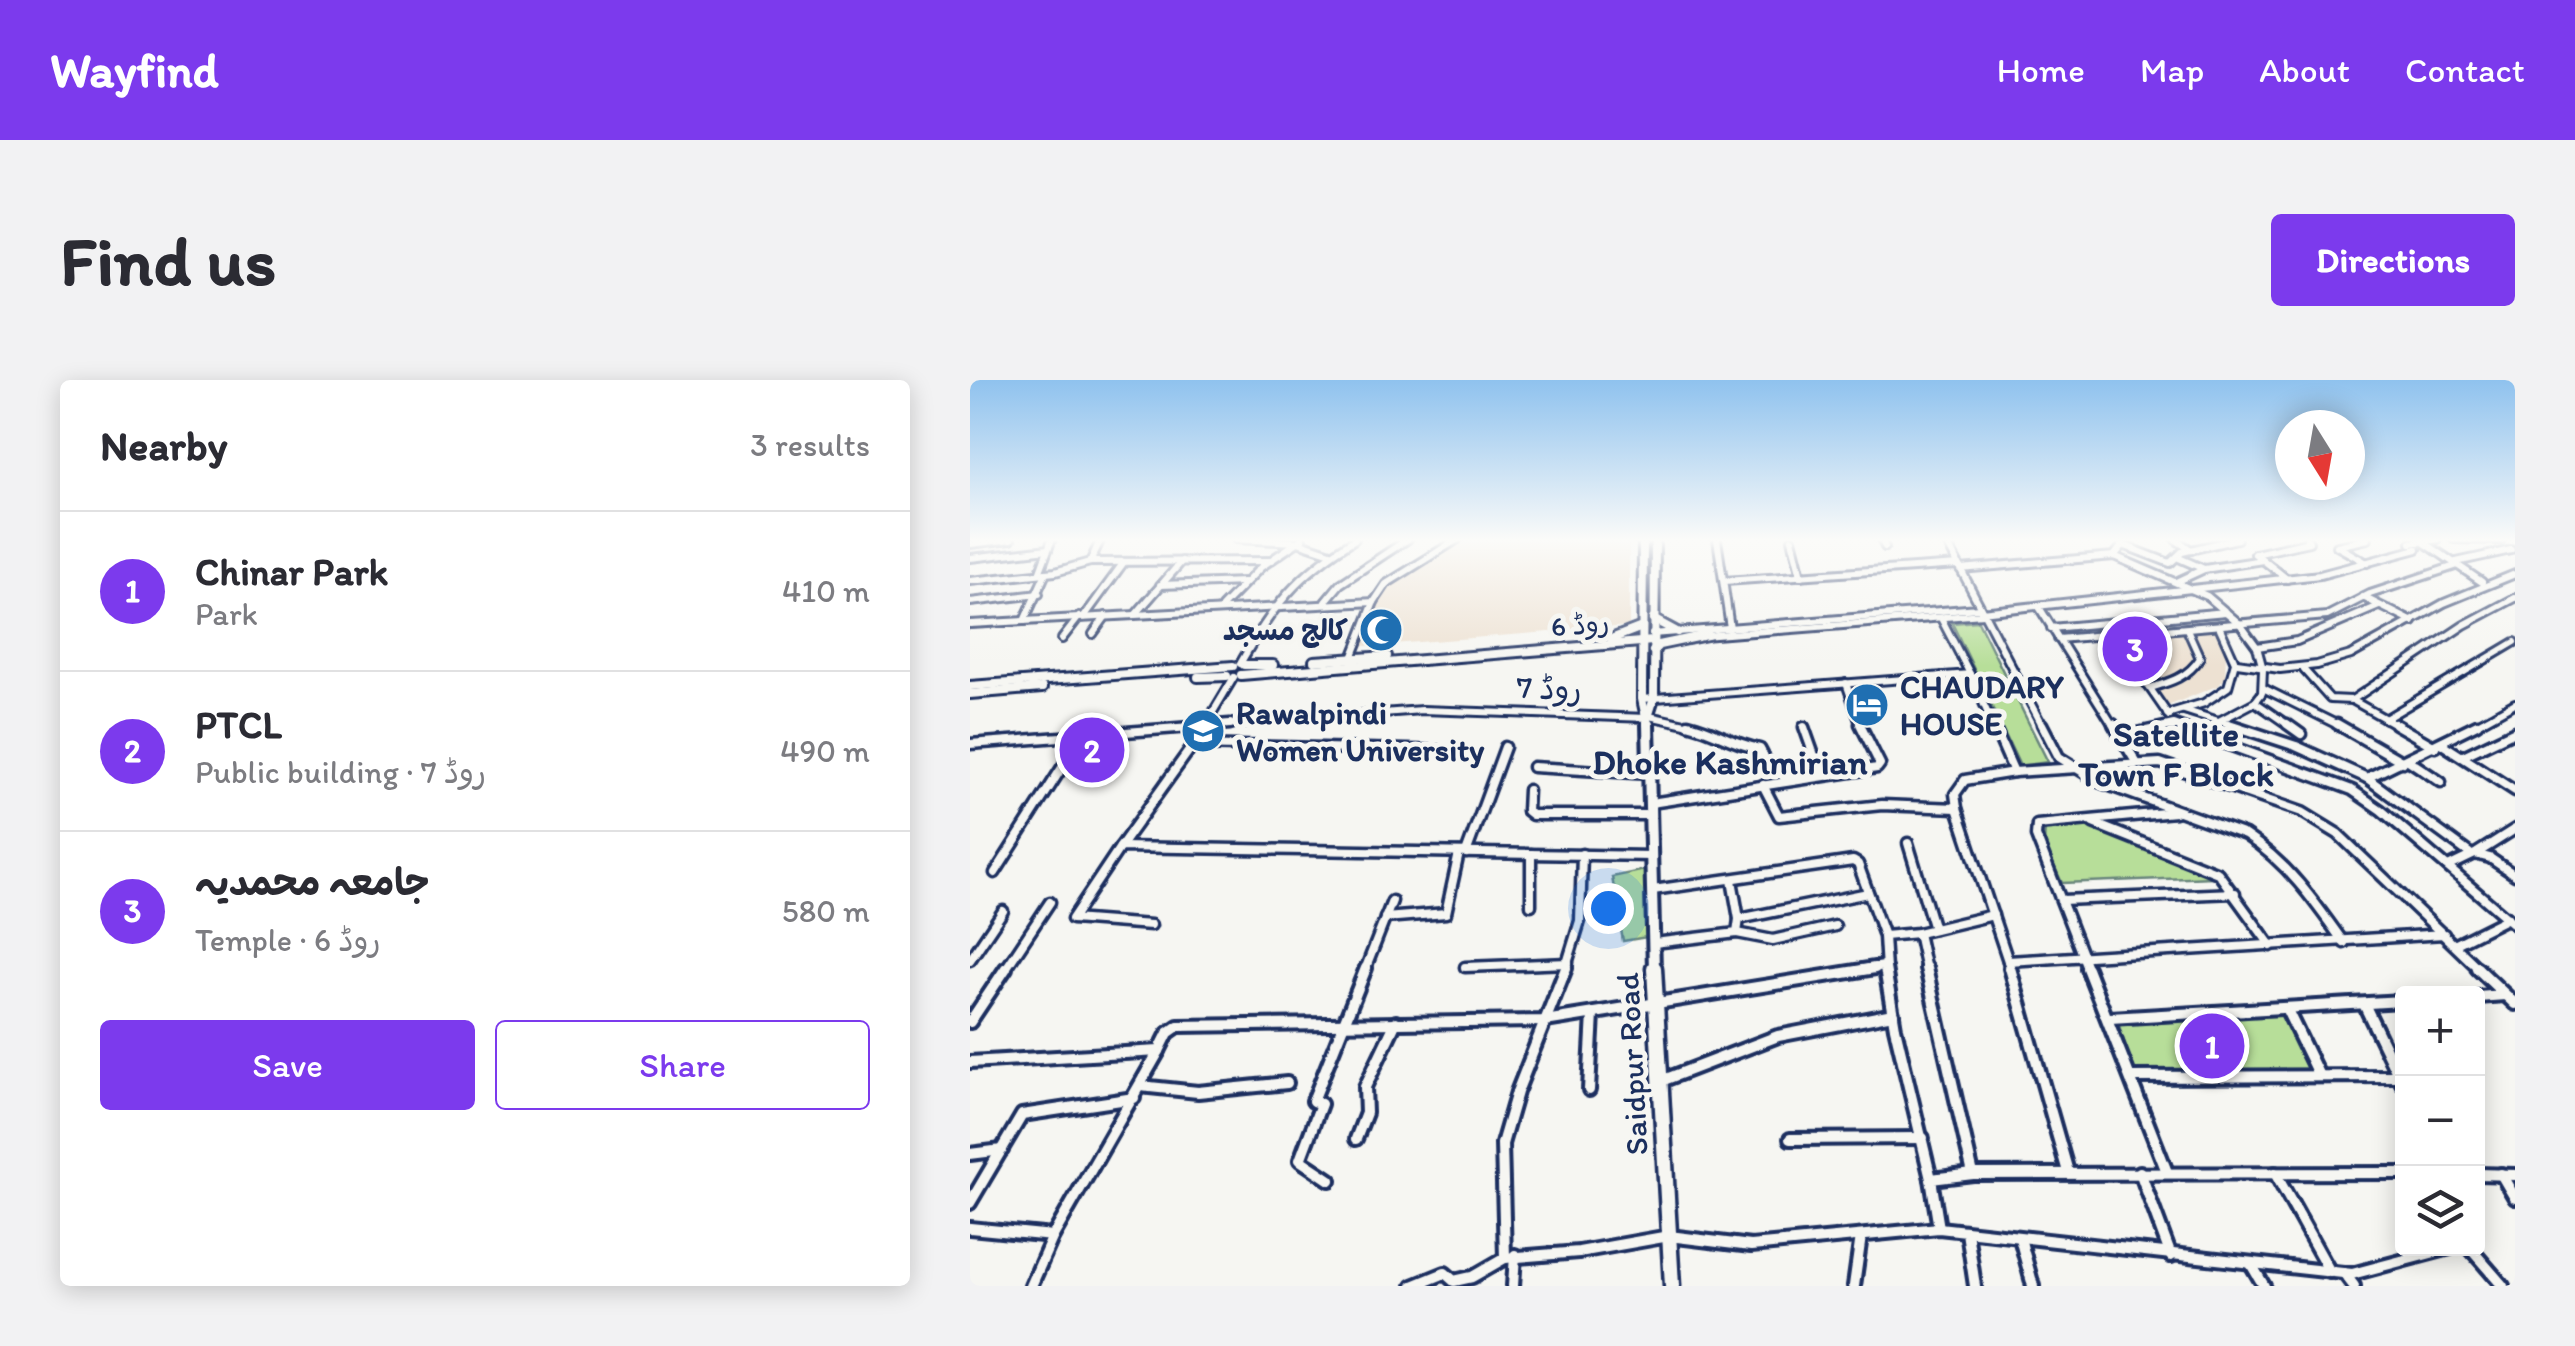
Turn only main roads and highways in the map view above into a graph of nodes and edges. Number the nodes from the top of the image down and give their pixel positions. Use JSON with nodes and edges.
{"nodes":[{"id":1,"x":1645,"y":581,"type":"edge"},
{"id":2,"x":1653,"y":581,"type":"edge"},
{"id":3,"x":1652,"y":618,"type":"junction"},
{"id":4,"x":1678,"y":632,"type":"road end"},
{"id":5,"x":1707,"y":635,"type":"road end"},
{"id":6,"x":1647,"y":638,"type":"junction"},
{"id":7,"x":1616,"y":641,"type":"junction"},
{"id":8,"x":1642,"y":657,"type":"junction"},
{"id":9,"x":1236,"y":670,"type":"junction"},
{"id":10,"x":970,"y":686,"type":"edge"},
{"id":11,"x":970,"y":694,"type":"edge"},
{"id":12,"x":1648,"y":717,"type":"junction"},
{"id":13,"x":1672,"y":1286,"type":"edge"}],
"edges":[{"from":1,"to":6,"type":"main road","name":"Saidpur Road"},
{"from":2,"to":3,"type":"main road","name":"Saidpur Road"},
{"from":3,"to":4,"type":"main road"},
{"from":3,"to":6,"type":"main road","name":"Saidpur Road"},
{"from":5,"to":6,"type":"main road"},
{"from":6,"to":7,"type":"main road","name":"روڈ 6"},
{"from":6,"to":7,"type":"main road"},
{"from":6,"to":8,"type":"main road","name":"Saidpur Road"},
{"from":6,"to":12,"type":"main road","name":"Saidpur Road"},
{"from":7,"to":8,"type":"main road"},
{"from":7,"to":9,"type":"main road","name":"روڈ 6"},
{"from":7,"to":9,"type":"main road","name":"روڈ 6"},
{"from":8,"to":12,"type":"main road","name":"Saidpur Road"},
{"from":9,"to":10,"type":"main road","name":"روڈ 6"},
{"from":9,"to":11,"type":"main road","name":"روڈ 6"},
{"from":12,"to":13,"type":"main road","name":"Saidpur Road"}]}
